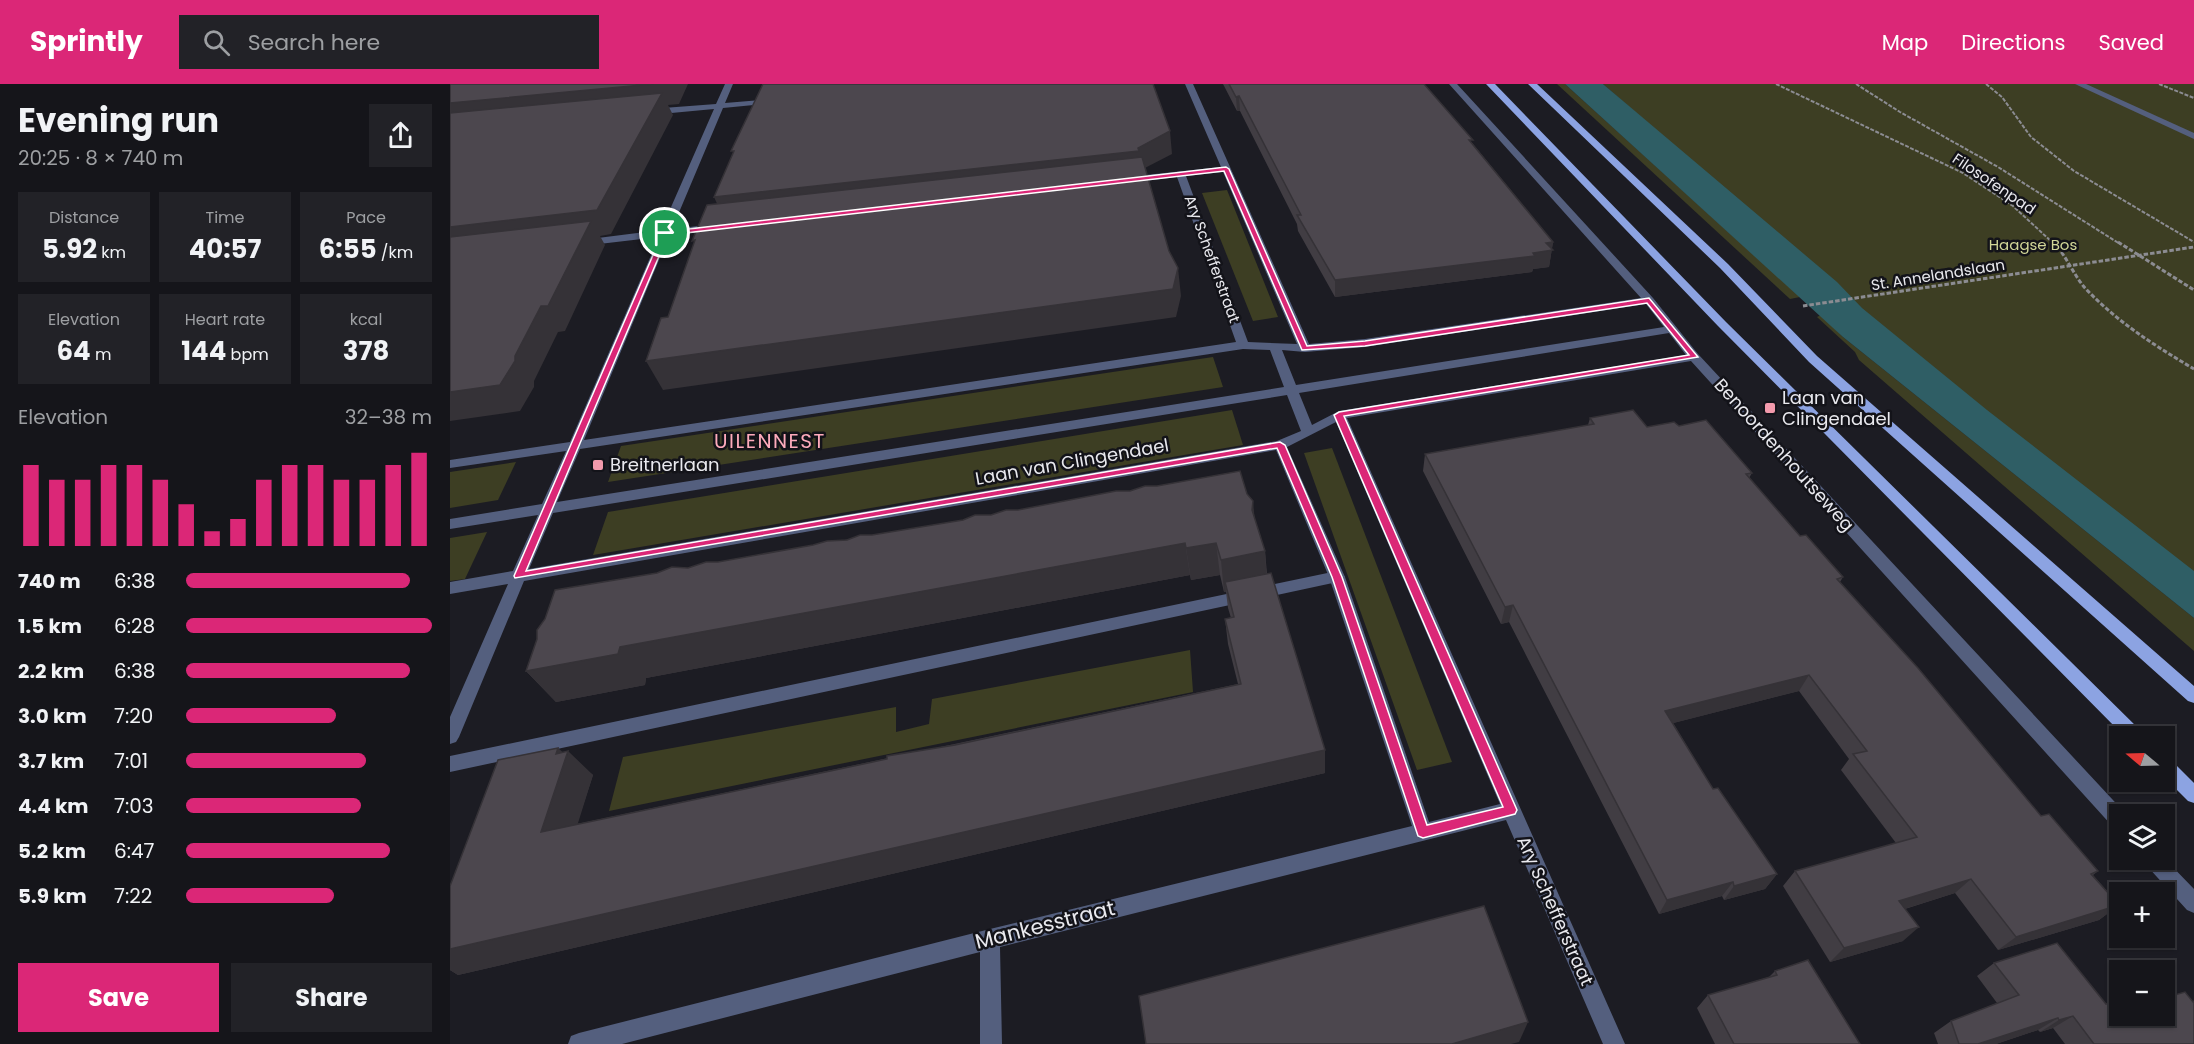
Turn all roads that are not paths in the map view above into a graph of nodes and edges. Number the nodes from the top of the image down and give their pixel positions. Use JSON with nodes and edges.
{"nodes":[{"id":1,"x":729,"y":84,"type":"edge"},
{"id":2,"x":1189,"y":84,"type":"edge"},
{"id":3,"x":1453,"y":84,"type":"edge"},
{"id":4,"x":1490,"y":84,"type":"edge"},
{"id":5,"x":1532,"y":84,"type":"edge"},
{"id":6,"x":2079,"y":84,"type":"edge"},
{"id":7,"x":777,"y":100,"type":"edge"},
{"id":8,"x":720,"y":105,"type":"junction"},
{"id":9,"x":638,"y":113,"type":"edge"},
{"id":10,"x":2194,"y":136,"type":"edge"},
{"id":11,"x":1226,"y":169,"type":"junction"},
{"id":12,"x":1181,"y":174,"type":"junction"},
{"id":13,"x":1110,"y":182,"type":"edge"},
{"id":14,"x":724,"y":226,"type":"edge"},
{"id":15,"x":665,"y":233,"type":"junction"},
{"id":16,"x":575,"y":244,"type":"edge"},
{"id":17,"x":1649,"y":300,"type":"junction"},
{"id":18,"x":1674,"y":329,"type":"junction"},
{"id":19,"x":1243,"y":345,"type":"junction"},
{"id":20,"x":1274,"y":346,"type":"junction"},
{"id":21,"x":1305,"y":348,"type":"junction"},
{"id":22,"x":1694,"y":357,"type":"junction"},
{"id":23,"x":1291,"y":390,"type":"junction"},
{"id":24,"x":1339,"y":415,"type":"junction"},
{"id":25,"x":1308,"y":433,"type":"junction"},
{"id":26,"x":575,"y":445,"type":"junction"},
{"id":27,"x":1280,"y":445,"type":"junction"},
{"id":28,"x":450,"y":464,"type":"edge"},
{"id":29,"x":548,"y":508,"type":"junction"},
{"id":30,"x":450,"y":524,"type":"edge"},
{"id":31,"x":519,"y":576,"type":"junction"},
{"id":32,"x":1337,"y":577,"type":"junction"},
{"id":33,"x":450,"y":588,"type":"edge"},
{"id":34,"x":2194,"y":696,"type":"edge"},
{"id":35,"x":2125,"y":726,"type":"edge"},
{"id":36,"x":450,"y":737,"type":"edge"},
{"id":37,"x":450,"y":764,"type":"edge"},
{"id":38,"x":2175,"y":776,"type":"edge"},
{"id":39,"x":2194,"y":795,"type":"edge"},
{"id":40,"x":2109,"y":809,"type":"edge"},
{"id":41,"x":1511,"y":810,"type":"junction"},
{"id":42,"x":1423,"y":832,"type":"junction"},
{"id":43,"x":2163,"y":870,"type":"edge"},
{"id":44,"x":2194,"y":903,"type":"edge"},
{"id":45,"x":990,"y":939,"type":"junction"},
{"id":46,"x":579,"y":1044,"type":"edge"},
{"id":47,"x":991,"y":1044,"type":"edge"},
{"id":48,"x":1614,"y":1044,"type":"edge"}],
"edges":[{"from":1,"to":8,"type":"street"},
{"from":2,"to":11,"type":"street"},
{"from":3,"to":17,"type":"street","name":"Benoordenhoutseweg"},
{"from":4,"to":35,"type":"main road"},
{"from":5,"to":34,"type":"main road"},
{"from":6,"to":10,"type":"street"},
{"from":7,"to":8,"type":"street"},
{"from":8,"to":9,"type":"street"},
{"from":8,"to":15,"type":"street"},
{"from":11,"to":12,"type":"street"},
{"from":11,"to":21,"type":"street"},
{"from":12,"to":13,"type":"street"},
{"from":12,"to":19,"type":"street","name":"Ary Schefferstraat"},
{"from":14,"to":15,"type":"street"},
{"from":15,"to":16,"type":"street"},
{"from":15,"to":26,"type":"street"},
{"from":17,"to":18,"type":"street","name":"Benoordenhoutseweg"},
{"from":17,"to":21,"type":"street"},
{"from":18,"to":22,"type":"street","name":"Benoordenhoutseweg"},
{"from":18,"to":23,"type":"street","name":"Laan van Clingendael"},
{"from":19,"to":20,"type":"street"},
{"from":19,"to":26,"type":"street"},
{"from":20,"to":21,"type":"street"},
{"from":20,"to":23,"type":"street"},
{"from":22,"to":24,"type":"street","name":"Laan van Clingendael"},
{"from":22,"to":40,"type":"street","name":"Benoordenhoutseweg"},
{"from":23,"to":25,"type":"street"},
{"from":23,"to":29,"type":"street","name":"Laan van Clingendael"},
{"from":24,"to":25,"type":"street","name":"Laan van Clingendael"},
{"from":24,"to":41,"type":"street","name":"Ary Schefferstraat"},
{"from":25,"to":27,"type":"street","name":"Laan van Clingendael"},
{"from":26,"to":28,"type":"street"},
{"from":26,"to":29,"type":"street"},
{"from":27,"to":31,"type":"street","name":"Laan van Clingendael"},
{"from":27,"to":32,"type":"street"},
{"from":29,"to":30,"type":"street","name":"Laan van Clingendael"},
{"from":29,"to":31,"type":"street"},
{"from":31,"to":33,"type":"street","name":"Laan van Clingendael"},
{"from":31,"to":36,"type":"street"},
{"from":32,"to":37,"type":"street"},
{"from":32,"to":42,"type":"street"},
{"from":38,"to":39,"type":"main road"},
{"from":41,"to":42,"type":"street","name":"Mankesstraat"},
{"from":41,"to":48,"type":"street","name":"Ary Schefferstraat"},
{"from":42,"to":45,"type":"street","name":"Mankesstraat"},
{"from":43,"to":44,"type":"street"},
{"from":45,"to":46,"type":"street","name":"Mankesstraat"},
{"from":45,"to":47,"type":"street"}]}
